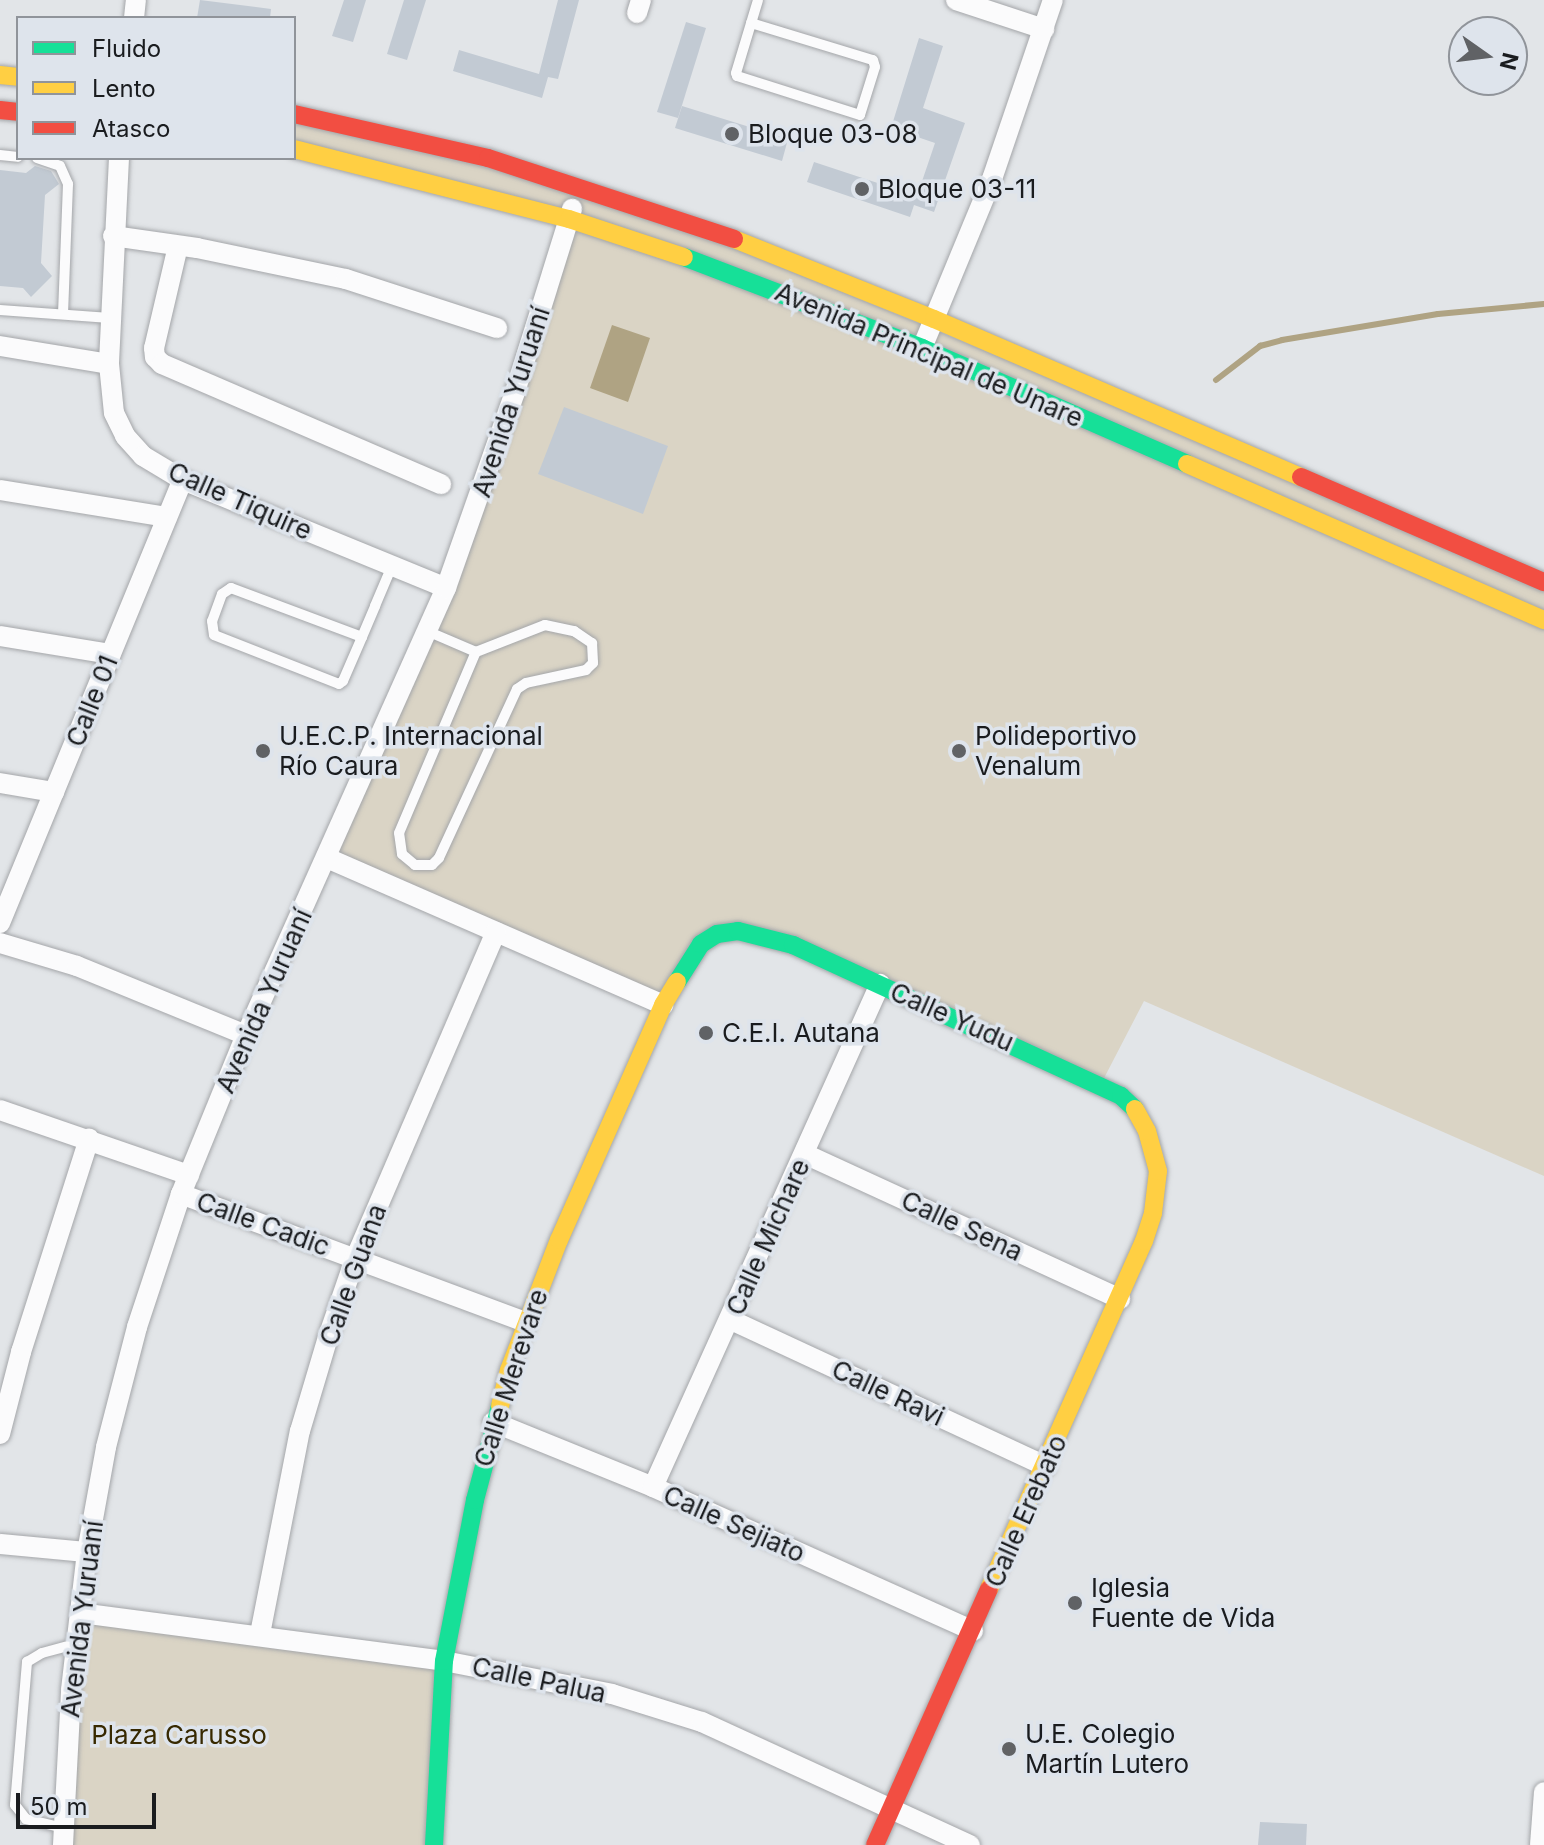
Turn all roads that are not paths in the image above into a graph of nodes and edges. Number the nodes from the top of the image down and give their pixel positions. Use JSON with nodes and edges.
{"nodes":[{"id":1,"x":758,"y":0,"type":"edge"},
{"id":2,"x":956,"y":0,"type":"edge"},
{"id":3,"x":1053,"y":0,"type":"edge"},
{"id":4,"x":751,"y":23,"type":"junction"},
{"id":5,"x":1044,"y":29,"type":"junction"},
{"id":6,"x":296,"y":114,"type":"edge"},
{"id":7,"x":296,"y":150,"type":"edge"},
{"id":8,"x":43,"y":160,"type":"edge"},
{"id":9,"x":119,"y":160,"type":"edge"},
{"id":10,"x":579,"y":186,"type":"junction"},
{"id":11,"x":569,"y":219,"type":"junction"},
{"id":12,"x":113,"y":236,"type":"junction"},
{"id":13,"x":178,"y":246,"type":"junction"},
{"id":14,"x":0,"y":310,"type":"edge"},
{"id":15,"x":63,"y":313,"type":"junction"},
{"id":16,"x":110,"y":318,"type":"junction"},
{"id":17,"x":934,"y":319,"type":"junction"},
{"id":18,"x":497,"y":328,"type":"dead end"},
{"id":19,"x":0,"y":346,"type":"edge"},
{"id":20,"x":922,"y":348,"type":"junction"},
{"id":21,"x":109,"y":364,"type":"junction"},
{"id":22,"x":183,"y":480,"type":"junction"},
{"id":23,"x":441,"y":484,"type":"dead end"},
{"id":24,"x":0,"y":490,"type":"edge"},
{"id":25,"x":167,"y":517,"type":"junction"},
{"id":26,"x":392,"y":566,"type":"junction"},
{"id":27,"x":1544,"y":582,"type":"edge"},
{"id":28,"x":446,"y":588,"type":"junction"},
{"id":29,"x":1544,"y":620,"type":"edge"},
{"id":30,"x":427,"y":631,"type":"junction"},
{"id":31,"x":0,"y":636,"type":"edge"},
{"id":32,"x":362,"y":637,"type":"junction"},
{"id":33,"x":476,"y":652,"type":"junction"},
{"id":34,"x":111,"y":654,"type":"junction"},
{"id":35,"x":0,"y":783,"type":"edge"},
{"id":36,"x":54,"y":792,"type":"junction"},
{"id":37,"x":327,"y":858,"type":"junction"},
{"id":38,"x":0,"y":923,"type":"edge"},
{"id":39,"x":496,"y":932,"type":"junction"},
{"id":40,"x":0,"y":943,"type":"edge"},
{"id":41,"x":701,"y":944,"type":"joint"},
{"id":42,"x":880,"y":984,"type":"junction"},
{"id":43,"x":663,"y":1005,"type":"junction"},
{"id":44,"x":246,"y":1035,"type":"junction"},
{"id":45,"x":0,"y":1110,"type":"edge"},
{"id":46,"x":89,"y":1139,"type":"junction"},
{"id":47,"x":805,"y":1154,"type":"junction"},
{"id":48,"x":1158,"y":1171,"type":"joint"},
{"id":49,"x":185,"y":1184,"type":"junction"},
{"id":50,"x":355,"y":1259,"type":"junction"},
{"id":51,"x":1120,"y":1299,"type":"junction"},
{"id":52,"x":731,"y":1320,"type":"junction"},
{"id":53,"x":525,"y":1322,"type":"junction"},
{"id":54,"x":493,"y":1422,"type":"junction"},
{"id":55,"x":0,"y":1434,"type":"edge"},
{"id":56,"x":1046,"y":1466,"type":"junction"},
{"id":57,"x":653,"y":1487,"type":"junction"},
{"id":58,"x":0,"y":1544,"type":"edge"},
{"id":59,"x":87,"y":1552,"type":"junction"},
{"id":60,"x":80,"y":1613,"type":"junction"},
{"id":61,"x":973,"y":1631,"type":"junction"},
{"id":62,"x":260,"y":1634,"type":"junction"},
{"id":63,"x":76,"y":1644,"type":"junction"},
{"id":64,"x":444,"y":1661,"type":"junction"},
{"id":65,"x":1544,"y":1792,"type":"edge"},
{"id":66,"x":892,"y":1807,"type":"junction"},
{"id":67,"x":64,"y":1837,"type":"edge"},
{"id":68,"x":434,"y":1845,"type":"edge"},
{"id":69,"x":875,"y":1845,"type":"edge"},
{"id":70,"x":970,"y":1845,"type":"edge"},
{"id":71,"x":1540,"y":1845,"type":"edge"}],
"edges":[{"from":1,"to":4,"type":"lane"},
{"from":2,"to":5,"type":"street"},
{"from":3,"to":5,"type":"street"},
{"from":4,"to":4,"type":"lane"},
{"from":5,"to":17,"type":"street"},
{"from":6,"to":10,"type":"street","name":"Avenida Principal de Unare"},
{"from":7,"to":11,"type":"street","name":"Avenida Principal de Unare"},
{"from":8,"to":15,"type":"lane"},
{"from":9,"to":12,"type":"street","name":"Calle Tiquire"},
{"from":10,"to":11,"type":"street","name":"Avenida Yuruaní"},
{"from":10,"to":17,"type":"street","name":"Avenida Principal de Unare"},
{"from":11,"to":20,"type":"street","name":"Avenida Principal de Unare"},
{"from":11,"to":28,"type":"street","name":"Avenida Yuruaní"},
{"from":12,"to":13,"type":"street"},
{"from":12,"to":16,"type":"street","name":"Calle Tiquire"},
{"from":13,"to":18,"type":"street"},
{"from":13,"to":23,"type":"street"},
{"from":14,"to":15,"type":"lane"},
{"from":15,"to":16,"type":"lane"},
{"from":16,"to":21,"type":"street","name":"Calle Tiquire"},
{"from":17,"to":20,"type":"street"},
{"from":17,"to":27,"type":"street","name":"Avenida Principal de Unare"},
{"from":19,"to":21,"type":"street"},
{"from":20,"to":29,"type":"street","name":"Avenida Principal de Unare"},
{"from":21,"to":22,"type":"street","name":"Calle Tiquire"},
{"from":22,"to":25,"type":"street","name":"Calle 01"},
{"from":22,"to":26,"type":"street","name":"Calle Tiquire"},
{"from":24,"to":25,"type":"street"},
{"from":25,"to":34,"type":"street","name":"Calle 01"},
{"from":26,"to":28,"type":"street","name":"Calle Tiquire"},
{"from":26,"to":32,"type":"lane"},
{"from":28,"to":30,"type":"street","name":"Avenida Yuruaní"},
{"from":30,"to":33,"type":"lane"},
{"from":30,"to":37,"type":"street","name":"Avenida Yuruaní"},
{"from":31,"to":34,"type":"street"},
{"from":32,"to":32,"type":"lane"},
{"from":33,"to":33,"type":"lane"},
{"from":34,"to":36,"type":"street","name":"Calle 01"},
{"from":35,"to":36,"type":"street"},
{"from":36,"to":38,"type":"street","name":"Calle 01"},
{"from":37,"to":39,"type":"street"},
{"from":37,"to":44,"type":"street","name":"Avenida Yuruaní"},
{"from":39,"to":43,"type":"street"},
{"from":39,"to":50,"type":"street","name":"Calle Guana"},
{"from":40,"to":44,"type":"street"},
{"from":41,"to":42,"type":"street","name":"Calle Yudu"},
{"from":41,"to":43,"type":"street","name":"Calle Merevare"},
{"from":42,"to":47,"type":"street","name":"Calle Michare"},
{"from":42,"to":48,"type":"street","name":"Calle Yudu"},
{"from":43,"to":53,"type":"street","name":"Calle Merevare"},
{"from":44,"to":49,"type":"street","name":"Avenida Yuruaní"},
{"from":45,"to":46,"type":"street","name":"Calle Cadic"},
{"from":46,"to":49,"type":"street","name":"Calle Cadic"},
{"from":46,"to":55,"type":"street"},
{"from":47,"to":51,"type":"street","name":"Calle Sena"},
{"from":47,"to":52,"type":"street","name":"Calle Michare"},
{"from":48,"to":51,"type":"street","name":"Calle Erebato"},
{"from":49,"to":50,"type":"street","name":"Calle Cadic"},
{"from":49,"to":59,"type":"street","name":"Avenida Yuruaní"},
{"from":50,"to":53,"type":"street","name":"Calle Cadic"},
{"from":50,"to":62,"type":"street","name":"Calle Guana"},
{"from":51,"to":56,"type":"street","name":"Calle Erebato"},
{"from":52,"to":56,"type":"street","name":"Calle Ravi"},
{"from":52,"to":57,"type":"street","name":"Calle Michare"},
{"from":53,"to":54,"type":"street","name":"Calle Merevare"},
{"from":54,"to":57,"type":"street","name":"Calle Sejiato"},
{"from":54,"to":64,"type":"street","name":"Calle Merevare"},
{"from":56,"to":61,"type":"street","name":"Calle Erebato"},
{"from":57,"to":61,"type":"street","name":"Calle Sejiato"},
{"from":58,"to":59,"type":"street"},
{"from":59,"to":60,"type":"street","name":"Avenida Yuruaní"},
{"from":60,"to":62,"type":"street","name":"Calle Palua"},
{"from":60,"to":63,"type":"street","name":"Avenida Yuruaní"},
{"from":61,"to":66,"type":"street","name":"Calle Erebato"},
{"from":62,"to":64,"type":"street","name":"Calle Palua"},
{"from":63,"to":67,"type":"street","name":"Avenida Yuruaní"},
{"from":63,"to":67,"type":"lane"},
{"from":64,"to":66,"type":"street","name":"Calle Palua"},
{"from":64,"to":68,"type":"street","name":"Calle Merevare"},
{"from":65,"to":71,"type":"street"},
{"from":66,"to":69,"type":"street","name":"Calle Erebato"},
{"from":66,"to":70,"type":"street","name":"Calle Palua"}]}
